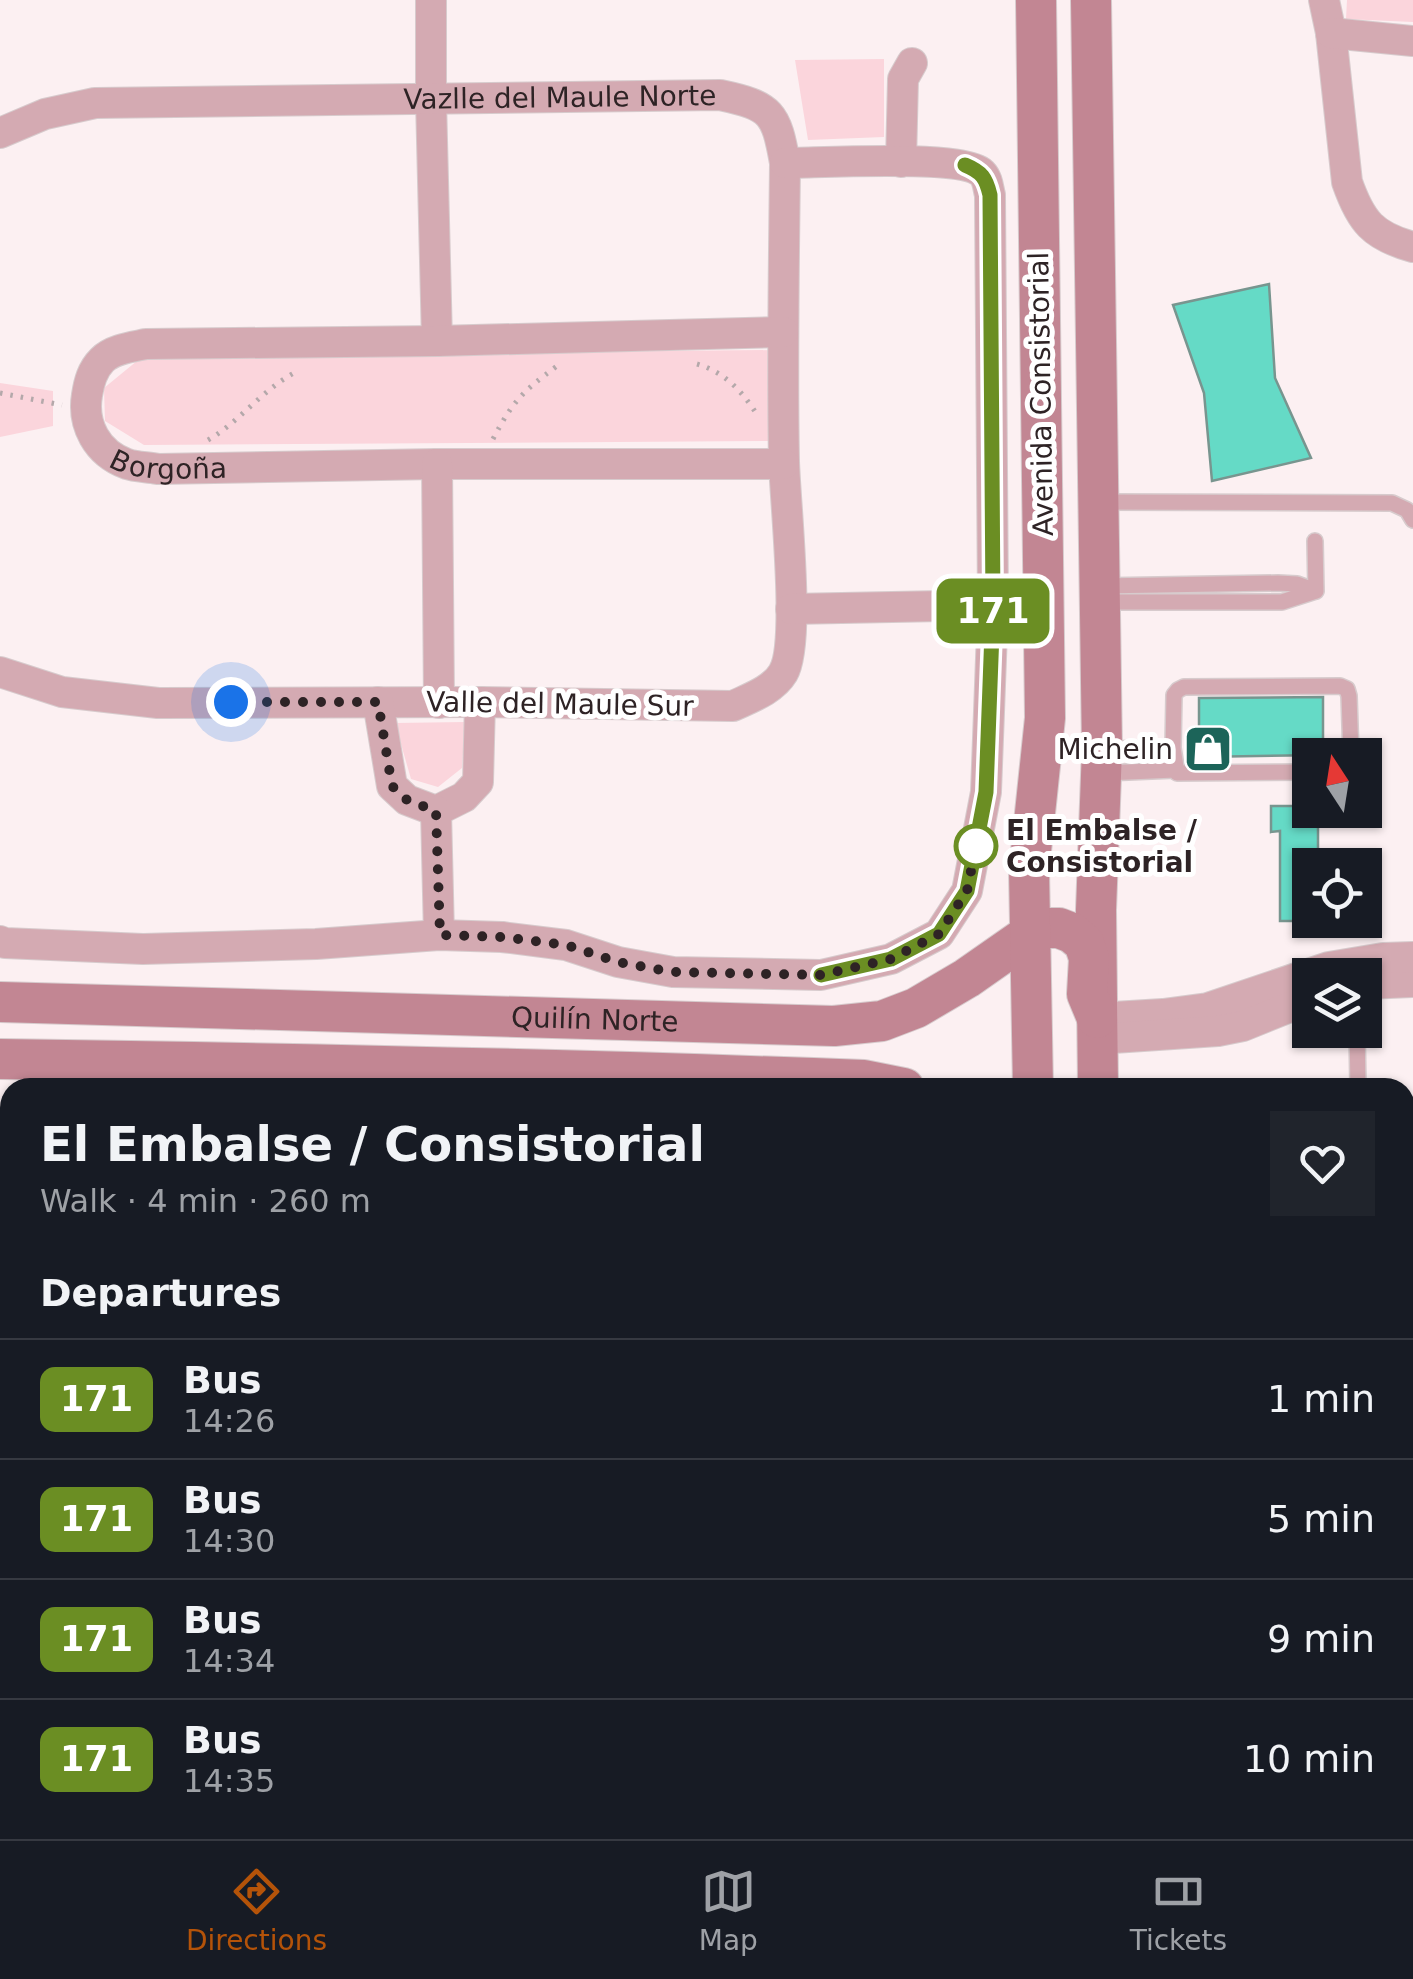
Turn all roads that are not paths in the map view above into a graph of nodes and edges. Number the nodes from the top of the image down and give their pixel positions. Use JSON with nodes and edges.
{"nodes":[{"id":1,"x":431,"y":0,"type":"edge"},
{"id":2,"x":1036,"y":0,"type":"edge"},
{"id":3,"x":1091,"y":0,"type":"edge"},
{"id":4,"x":1324,"y":0,"type":"edge"},
{"id":5,"x":1332,"y":33,"type":"junction"},
{"id":6,"x":1413,"y":41,"type":"edge"},
{"id":7,"x":912,"y":62,"type":"dead end"},
{"id":8,"x":431,"y":100,"type":"junction"},
{"id":9,"x":0,"y":133,"type":"edge"},
{"id":10,"x":900,"y":162,"type":"junction"},
{"id":11,"x":785,"y":164,"type":"junction"},
{"id":12,"x":1413,"y":247,"type":"edge"},
{"id":13,"x":783,"y":332,"type":"junction"},
{"id":14,"x":437,"y":340,"type":"junction"},
{"id":15,"x":437,"y":464,"type":"junction"},
{"id":16,"x":784,"y":464,"type":"junction"},
{"id":17,"x":1097,"y":502,"type":"junction"},
{"id":18,"x":1413,"y":520,"type":"edge"},
{"id":19,"x":1315,"y":541,"type":"dead end"},
{"id":20,"x":1098,"y":594,"type":"junction"},
{"id":21,"x":993,"y":605,"type":"junction"},
{"id":22,"x":791,"y":609,"type":"junction"},
{"id":23,"x":0,"y":672,"type":"edge"},
{"id":24,"x":378,"y":702,"type":"junction"},
{"id":25,"x":480,"y":702,"type":"junction"},
{"id":26,"x":439,"y":703,"type":"junction"},
{"id":27,"x":1351,"y":738,"type":"edge"},
{"id":28,"x":1173,"y":748,"type":"junction"},
{"id":29,"x":1101,"y":761,"type":"junction"},
{"id":30,"x":1175,"y":770,"type":"junction"},
{"id":31,"x":1292,"y":772,"type":"edge"},
{"id":32,"x":436,"y":811,"type":"junction"},
{"id":33,"x":1030,"y":934,"type":"junction"},
{"id":34,"x":440,"y":935,"type":"junction"},
{"id":35,"x":0,"y":940,"type":"edge"},
{"id":36,"x":1413,"y":957,"type":"edge"},
{"id":37,"x":1382,"y":958,"type":"edge"},
{"id":38,"x":1382,"y":977,"type":"edge"},
{"id":39,"x":1292,"y":978,"type":"edge"},
{"id":40,"x":1413,"y":982,"type":"edge"},
{"id":41,"x":0,"y":1002,"type":"edge"},
{"id":42,"x":1292,"y":1006,"type":"edge"},
{"id":43,"x":1097,"y":1028,"type":"junction"},
{"id":44,"x":1357,"y":1048,"type":"edge"},
{"id":45,"x":0,"y":1059,"type":"edge"},
{"id":46,"x":381,"y":1076,"type":"edge"},
{"id":47,"x":538,"y":1078,"type":"edge"},
{"id":48,"x":1033,"y":1078,"type":"edge"},
{"id":49,"x":1098,"y":1078,"type":"edge"},
{"id":50,"x":1358,"y":1078,"type":"edge"}],
"edges":[{"from":1,"to":8,"type":"street"},
{"from":2,"to":33,"type":"main road","name":"Avenida Consistorial"},
{"from":3,"to":17,"type":"main road","name":"Avenida Consistorial"},
{"from":4,"to":5,"type":"street"},
{"from":5,"to":6,"type":"street"},
{"from":5,"to":12,"type":"street"},
{"from":7,"to":10,"type":"street"},
{"from":8,"to":9,"type":"street","name":"Vazlle del Maule Norte"},
{"from":8,"to":11,"type":"street","name":"Vazlle del Maule Norte"},
{"from":8,"to":14,"type":"street"},
{"from":10,"to":11,"type":"street"},
{"from":10,"to":21,"type":"street"},
{"from":11,"to":13,"type":"street","name":"Vazlle del Maule Norte"},
{"from":13,"to":14,"type":"street","name":"Borgoña"},
{"from":13,"to":16,"type":"street","name":"Vazlle del Maule Norte"},
{"from":14,"to":15,"type":"street","name":"Borgoña"},
{"from":15,"to":16,"type":"street","name":"Borgoña"},
{"from":15,"to":26,"type":"street"},
{"from":16,"to":22,"type":"street","name":"Valle del Maule Sur"},
{"from":17,"to":18,"type":"lane"},
{"from":17,"to":20,"type":"main road","name":"Avenida Consistorial"},
{"from":19,"to":20,"type":"lane"},
{"from":20,"to":29,"type":"main road","name":"Avenida Consistorial"},
{"from":21,"to":22,"type":"street"},
{"from":21,"to":34,"type":"street"},
{"from":22,"to":25,"type":"street","name":"Valle del Maule Sur"},
{"from":23,"to":24,"type":"street","name":"Valle del Maule Sur"},
{"from":24,"to":26,"type":"street","name":"Valle del Maule Sur"},
{"from":24,"to":32,"type":"street"},
{"from":25,"to":26,"type":"street","name":"Valle del Maule Sur"},
{"from":25,"to":32,"type":"street"},
{"from":27,"to":28,"type":"lane"},
{"from":28,"to":29,"type":"lane"},
{"from":28,"to":30,"type":"lane"},
{"from":29,"to":30,"type":"lane"},
{"from":29,"to":43,"type":"main road","name":"Avenida Consistorial"},
{"from":30,"to":31,"type":"lane"},
{"from":32,"to":34,"type":"street"},
{"from":33,"to":41,"type":"main road","name":"Quilín Norte"},
{"from":33,"to":43,"type":"main road"},
{"from":33,"to":48,"type":"main road","name":"Avenida Consistorial"},
{"from":34,"to":35,"type":"street"},
{"from":36,"to":37,"type":"street"},
{"from":38,"to":40,"type":"street"},
{"from":39,"to":43,"type":"street"},
{"from":42,"to":43,"type":"street"},
{"from":43,"to":49,"type":"main road","name":"Avenida Consistorial"},
{"from":44,"to":50,"type":"lane"},
{"from":45,"to":46,"type":"main road","name":"Quilín Norte"},
{"from":46,"to":47,"type":"main road","name":"Quilín Norte"}]}
